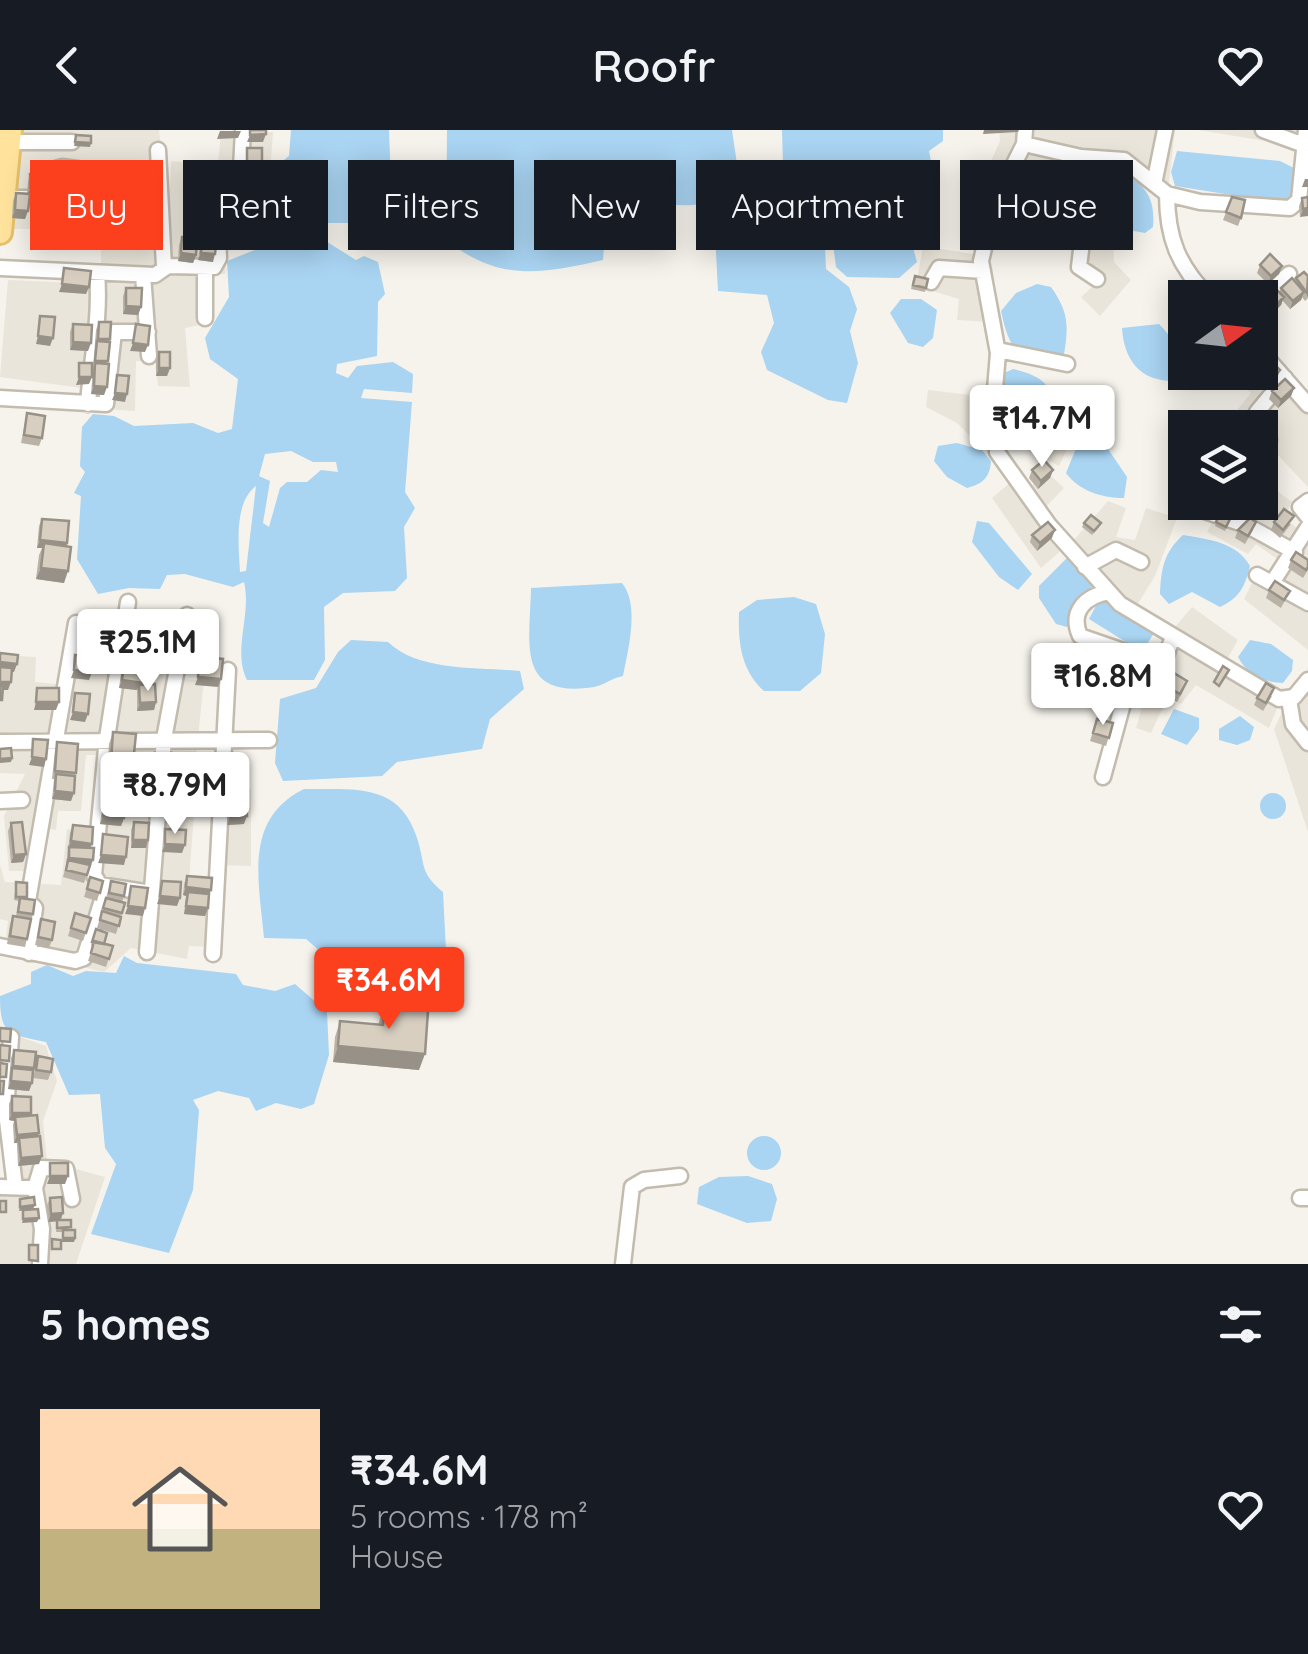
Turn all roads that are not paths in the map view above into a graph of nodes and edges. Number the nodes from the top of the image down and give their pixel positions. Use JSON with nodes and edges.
{"nodes":[{"id":1,"x":243,"y":130,"type":"edge"},
{"id":2,"x":1165,"y":130,"type":"edge"},
{"id":3,"x":1263,"y":130,"type":"edge"},
{"id":4,"x":10,"y":136,"type":"edge"},
{"id":5,"x":1025,"y":137,"type":"edge"},
{"id":6,"x":1305,"y":138,"type":"edge"},
{"id":7,"x":72,"y":142,"type":"edge"},
{"id":8,"x":158,"y":150,"type":"dead end"},
{"id":9,"x":1092,"y":158,"type":"junction"},
{"id":10,"x":158,"y":160,"type":"edge"},
{"id":11,"x":1154,"y":184,"type":"junction"},
{"id":12,"x":1167,"y":194,"type":"junction"},
{"id":13,"x":3,"y":198,"type":"junction"},
{"id":14,"x":30,"y":198,"type":"edge"},
{"id":15,"x":1303,"y":201,"type":"edge"},
{"id":16,"x":0,"y":232,"type":"edge"},
{"id":17,"x":163,"y":250,"type":"edge"},
{"id":18,"x":164,"y":267,"type":"junction"},
{"id":19,"x":0,"y":268,"type":"edge"},
{"id":20,"x":206,"y":268,"type":"junction"},
{"id":21,"x":983,"y":271,"type":"junction"},
{"id":22,"x":97,"y":274,"type":"junction"},
{"id":23,"x":1288,"y":274,"type":"dead end"},
{"id":24,"x":143,"y":275,"type":"junction"},
{"id":25,"x":1097,"y":279,"type":"dead end"},
{"id":26,"x":1196,"y":280,"type":"edge"},
{"id":27,"x":931,"y":282,"type":"edge"},
{"id":28,"x":1278,"y":283,"type":"edge"},
{"id":29,"x":205,"y":318,"type":"dead end"},
{"id":30,"x":149,"y":332,"type":"junction"},
{"id":31,"x":998,"y":350,"type":"junction"},
{"id":32,"x":149,"y":356,"type":"dead end"},
{"id":33,"x":1067,"y":364,"type":"dead end"},
{"id":34,"x":1278,"y":370,"type":"edge"},
{"id":35,"x":1285,"y":378,"type":"junction"},
{"id":36,"x":0,"y":398,"type":"edge"},
{"id":37,"x":88,"y":404,"type":"junction"},
{"id":38,"x":1308,"y":405,"type":"edge"},
{"id":39,"x":1259,"y":410,"type":"edge"},
{"id":40,"x":1308,"y":501,"type":"edge"},
{"id":41,"x":1308,"y":517,"type":"edge"},
{"id":42,"x":1238,"y":520,"type":"edge"},
{"id":43,"x":1308,"y":527,"type":"edge"},
{"id":44,"x":1295,"y":552,"type":"junction"},
{"id":45,"x":1141,"y":562,"type":"dead end"},
{"id":46,"x":1086,"y":567,"type":"junction"},
{"id":47,"x":1257,"y":575,"type":"dead end"},
{"id":48,"x":1272,"y":583,"type":"junction"},
{"id":49,"x":1109,"y":592,"type":"junction"},
{"id":50,"x":128,"y":602,"type":"dead end"},
{"id":51,"x":1308,"y":603,"type":"edge"},
{"id":52,"x":187,"y":615,"type":"dead end"},
{"id":53,"x":76,"y":622,"type":"dead end"},
{"id":54,"x":1173,"y":637,"type":"junction"},
{"id":55,"x":1136,"y":656,"type":"junction"},
{"id":56,"x":228,"y":670,"type":"dead end"},
{"id":57,"x":1308,"y":680,"type":"edge"},
{"id":58,"x":1288,"y":699,"type":"junction"},
{"id":59,"x":107,"y":738,"type":"junction"},
{"id":60,"x":53,"y":739,"type":"junction"},
{"id":61,"x":164,"y":739,"type":"junction"},
{"id":62,"x":222,"y":739,"type":"junction"},
{"id":63,"x":269,"y":740,"type":"dead end"},
{"id":64,"x":0,"y":742,"type":"edge"},
{"id":65,"x":1308,"y":743,"type":"edge"},
{"id":66,"x":1103,"y":777,"type":"dead end"},
{"id":67,"x":22,"y":800,"type":"dead end"},
{"id":68,"x":0,"y":801,"type":"edge"},
{"id":69,"x":106,"y":886,"type":"junction"},
{"id":70,"x":151,"y":893,"type":"junction"},
{"id":71,"x":0,"y":946,"type":"edge"},
{"id":72,"x":147,"y":952,"type":"dead end"},
{"id":73,"x":29,"y":954,"type":"junction"},
{"id":74,"x":213,"y":954,"type":"dead end"},
{"id":75,"x":12,"y":1037,"type":"edge"},
{"id":76,"x":3,"y":1112,"type":"edge"},
{"id":77,"x":680,"y":1176,"type":"dead end"},
{"id":78,"x":8,"y":1187,"type":"edge"},
{"id":79,"x":36,"y":1188,"type":"junction"},
{"id":80,"x":72,"y":1199,"type":"dead end"},
{"id":81,"x":40,"y":1264,"type":"edge"},
{"id":82,"x":623,"y":1264,"type":"edge"}],
"edges":[{"from":1,"to":20,"type":"street"},
{"from":2,"to":11,"type":"street"},
{"from":3,"to":6,"type":"street"},
{"from":4,"to":7,"type":"street"},
{"from":4,"to":13,"type":"main road"},
{"from":5,"to":9,"type":"street"},
{"from":5,"to":21,"type":"street"},
{"from":6,"to":15,"type":"street"},
{"from":8,"to":10,"type":"street"},
{"from":9,"to":11,"type":"street"},
{"from":9,"to":25,"type":"street"},
{"from":11,"to":12,"type":"street"},
{"from":12,"to":15,"type":"street"},
{"from":12,"to":26,"type":"street"},
{"from":13,"to":14,"type":"street"},
{"from":13,"to":16,"type":"main road"},
{"from":17,"to":18,"type":"street"},
{"from":18,"to":20,"type":"street"},
{"from":18,"to":24,"type":"street"},
{"from":19,"to":22,"type":"street"},
{"from":20,"to":29,"type":"street"},
{"from":21,"to":27,"type":"street"},
{"from":21,"to":31,"type":"street"},
{"from":22,"to":24,"type":"street"},
{"from":22,"to":37,"type":"street"},
{"from":23,"to":28,"type":"street"},
{"from":24,"to":30,"type":"street"},
{"from":30,"to":32,"type":"street"},
{"from":30,"to":37,"type":"street"},
{"from":31,"to":33,"type":"street"},
{"from":31,"to":46,"type":"street"},
{"from":34,"to":35,"type":"street"},
{"from":35,"to":38,"type":"street"},
{"from":35,"to":39,"type":"street"},
{"from":36,"to":37,"type":"street"},
{"from":40,"to":41,"type":"street"},
{"from":42,"to":44,"type":"street"},
{"from":43,"to":44,"type":"street"},
{"from":44,"to":48,"type":"street"},
{"from":45,"to":46,"type":"street"},
{"from":46,"to":49,"type":"street"},
{"from":47,"to":48,"type":"street"},
{"from":48,"to":51,"type":"street"},
{"from":49,"to":54,"type":"street"},
{"from":49,"to":55,"type":"street"},
{"from":50,"to":59,"type":"street"},
{"from":52,"to":61,"type":"street"},
{"from":53,"to":60,"type":"street"},
{"from":54,"to":55,"type":"street"},
{"from":54,"to":58,"type":"street"},
{"from":55,"to":66,"type":"street"},
{"from":56,"to":62,"type":"street"},
{"from":57,"to":58,"type":"street"},
{"from":58,"to":65,"type":"street"},
{"from":59,"to":60,"type":"street"},
{"from":59,"to":61,"type":"street"},
{"from":59,"to":69,"type":"street"},
{"from":60,"to":64,"type":"street"},
{"from":60,"to":73,"type":"street"},
{"from":61,"to":62,"type":"street"},
{"from":61,"to":70,"type":"street"},
{"from":62,"to":63,"type":"street"},
{"from":62,"to":74,"type":"street"},
{"from":67,"to":68,"type":"street"},
{"from":69,"to":70,"type":"street"},
{"from":69,"to":73,"type":"street"},
{"from":70,"to":72,"type":"street"},
{"from":71,"to":73,"type":"street"},
{"from":75,"to":76,"type":"street"},
{"from":76,"to":78,"type":"street"},
{"from":77,"to":82,"type":"street"},
{"from":78,"to":79,"type":"street"},
{"from":79,"to":80,"type":"street"},
{"from":79,"to":81,"type":"street"}]}
